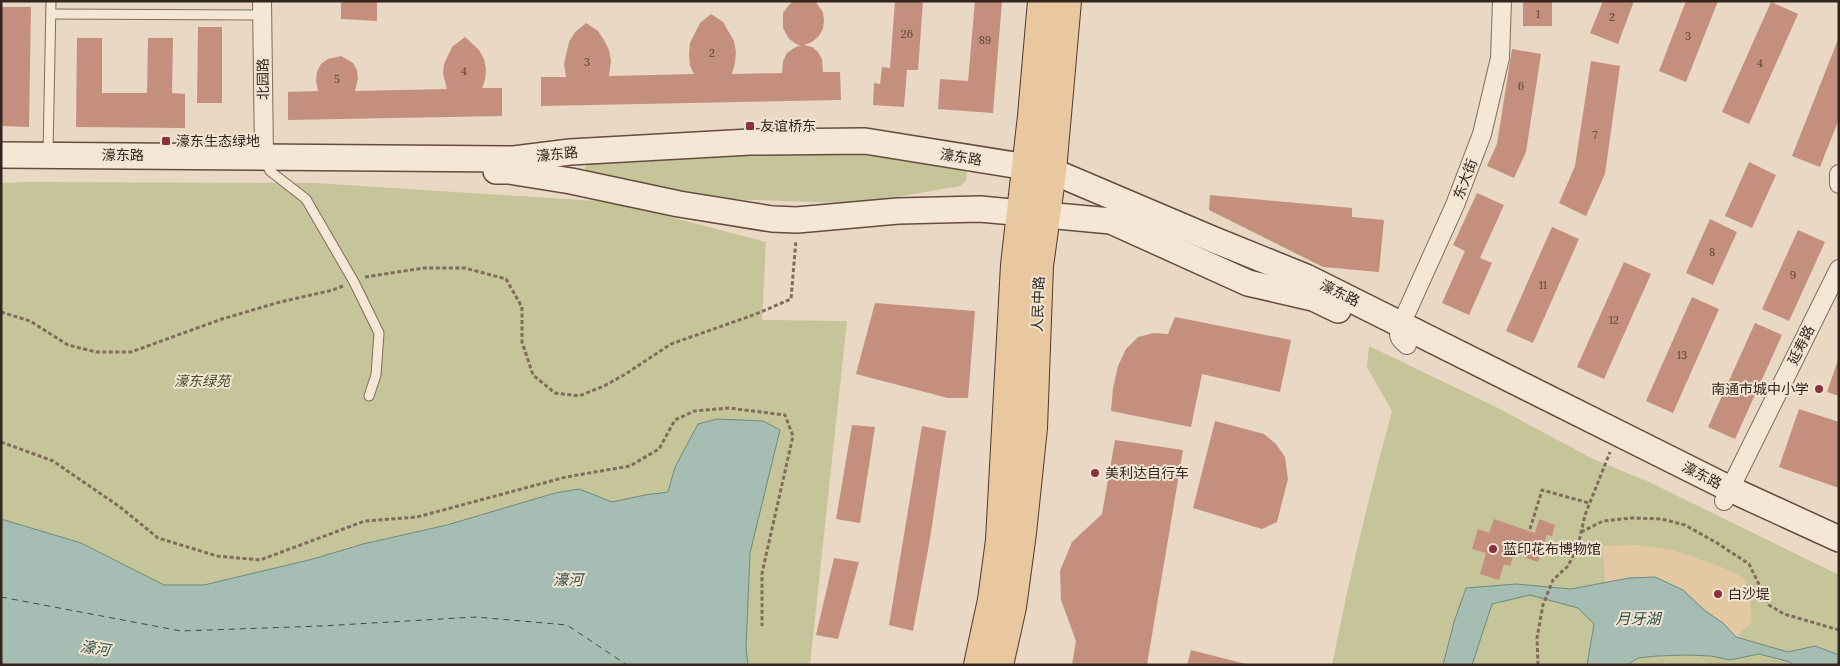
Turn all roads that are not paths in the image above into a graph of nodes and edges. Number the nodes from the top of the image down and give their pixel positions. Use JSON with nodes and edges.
{"nodes":[{"id":1,"x":51,"y":1,"type":"edge"},
{"id":2,"x":1042,"y":1,"type":"edge"},
{"id":3,"x":1067,"y":1,"type":"edge"},
{"id":4,"x":1502,"y":1,"type":"edge"},
{"id":5,"x":262,"y":8,"type":"edge"},
{"id":6,"x":51,"y":14,"type":"junction"},
{"id":7,"x":48,"y":154,"type":"junction"},
{"id":8,"x":1,"y":155,"type":"edge"},
{"id":9,"x":267,"y":164,"type":"junction"},
{"id":10,"x":1,"y":168,"type":"edge"},
{"id":11,"x":1039,"y":169,"type":"junction"},
{"id":12,"x":1839,"y":174,"type":"edge"},
{"id":13,"x":1839,"y":184,"type":"edge"},
{"id":14,"x":1020,"y":212,"type":"junction"},
{"id":15,"x":1047,"y":214,"type":"junction"},
{"id":16,"x":1839,"y":269,"type":"edge"},
{"id":17,"x":1405,"y":334,"type":"junction"},
{"id":18,"x":369,"y":396,"type":"dead end"},
{"id":19,"x":1727,"y":495,"type":"junction"},
{"id":20,"x":1839,"y":539,"type":"edge"},
{"id":21,"x":1839,"y":555,"type":"edge"},
{"id":22,"x":1002,"y":603,"type":"junction"},
{"id":23,"x":978,"y":665,"type":"edge"},
{"id":24,"x":999,"y":665,"type":"edge"}],
"edges":[{"from":1,"to":6,"type":"lane"},
{"from":2,"to":11,"type":"main road","name":"人民中路"},
{"from":3,"to":11,"type":"main road","name":"人民中路"},
{"from":4,"to":17,"type":"street","name":"东大街"},
{"from":5,"to":6,"type":"lane"},
{"from":5,"to":9,"type":"street","name":"北园路"},
{"from":6,"to":7,"type":"lane"},
{"from":7,"to":8,"type":"main road","name":"濠东路"},
{"from":7,"to":9,"type":"main road","name":"濠东路"},
{"from":9,"to":10,"type":"main road","name":"濠东路"},
{"from":9,"to":11,"type":"main road","name":"濠东路"},
{"from":9,"to":14,"type":"main road","name":"濠东路"},
{"from":9,"to":18,"type":"lane"},
{"from":11,"to":14,"type":"main road","name":"人民中路"},
{"from":11,"to":15,"type":"main road","name":"人民中路"},
{"from":11,"to":17,"type":"main road","name":"濠东路"},
{"from":12,"to":13,"type":"street"},
{"from":14,"to":15,"type":"main road","name":"濠东路"},
{"from":14,"to":22,"type":"main road","name":"人民中路"},
{"from":15,"to":17,"type":"main road","name":"濠东路"},
{"from":15,"to":22,"type":"main road","name":"人民中路"},
{"from":16,"to":19,"type":"street","name":"延寿路"},
{"from":17,"to":19,"type":"main road","name":"濠东路"},
{"from":17,"to":19,"type":"main road","name":"濠东路"},
{"from":19,"to":20,"type":"main road","name":"濠东路"},
{"from":19,"to":21,"type":"main road","name":"濠东路"},
{"from":22,"to":23,"type":"main road"},
{"from":22,"to":24,"type":"main road"}]}
